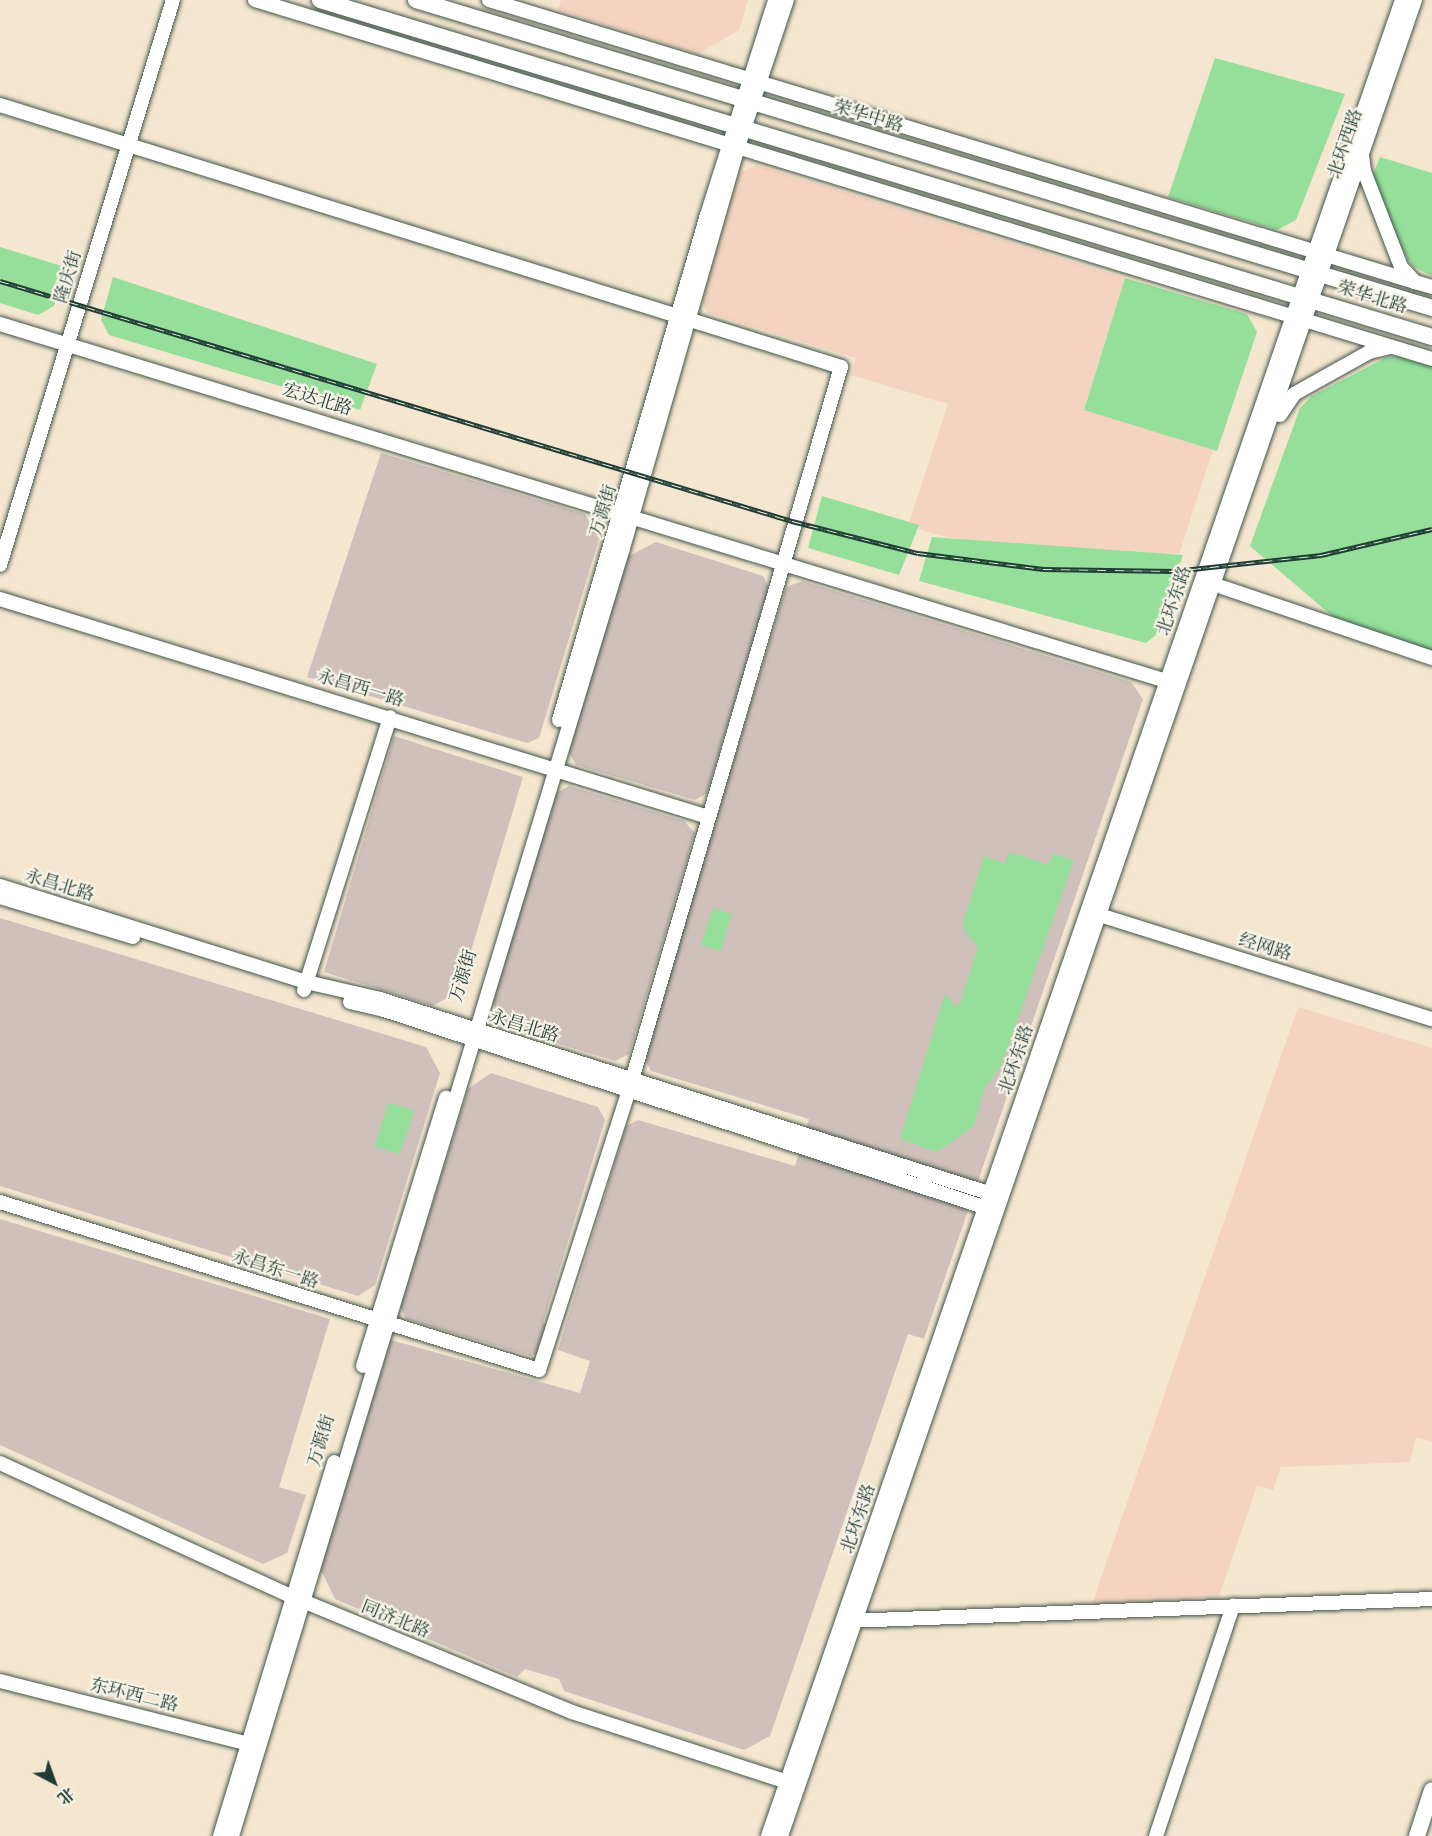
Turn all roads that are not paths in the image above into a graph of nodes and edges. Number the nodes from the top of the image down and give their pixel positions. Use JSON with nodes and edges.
{"nodes":[{"id":1,"x":172,"y":0,"type":"edge"},
{"id":2,"x":255,"y":0,"type":"edge"},
{"id":3,"x":320,"y":0,"type":"edge"},
{"id":4,"x":416,"y":0,"type":"edge"},
{"id":5,"x":489,"y":0,"type":"edge"},
{"id":6,"x":775,"y":0,"type":"edge"},
{"id":7,"x":786,"y":0,"type":"edge"},
{"id":8,"x":1401,"y":0,"type":"edge"},
{"id":9,"x":1415,"y":0,"type":"edge"},
{"id":10,"x":574,"y":76,"type":"junction"},
{"id":11,"x":755,"y":81,"type":"junction"},
{"id":12,"x":748,"y":101,"type":"junction"},
{"id":13,"x":0,"y":105,"type":"edge"},
{"id":14,"x":602,"y":105,"type":"junction"},
{"id":15,"x":872,"y":117,"type":"junction"},
{"id":16,"x":740,"y":126,"type":"junction"},
{"id":17,"x":128,"y":145,"type":"junction"},
{"id":18,"x":733,"y":145,"type":"junction"},
{"id":19,"x":910,"y":150,"type":"junction"},
{"id":20,"x":1361,"y":152,"type":"junction"},
{"id":21,"x":1124,"y":245,"type":"junction"},
{"id":22,"x":1321,"y":254,"type":"junction"},
{"id":23,"x":1315,"y":272,"type":"junction"},
{"id":24,"x":1155,"y":273,"type":"junction"},
{"id":25,"x":1415,"y":282,"type":"junction"},
{"id":26,"x":1432,"y":287,"type":"edge"},
{"id":27,"x":1306,"y":298,"type":"junction"},
{"id":28,"x":1432,"y":308,"type":"edge"},
{"id":29,"x":684,"y":316,"type":"junction"},
{"id":30,"x":1299,"y":317,"type":"junction"},
{"id":31,"x":0,"y":324,"type":"edge"},
{"id":32,"x":1432,"y":337,"type":"edge"},
{"id":33,"x":67,"y":344,"type":"junction"},
{"id":34,"x":1392,"y":347,"type":"junction"},
{"id":35,"x":1432,"y":359,"type":"edge"},
{"id":36,"x":628,"y":514,"type":"junction"},
{"id":37,"x":784,"y":563,"type":"junction"},
{"id":38,"x":0,"y":565,"type":"edge"},
{"id":39,"x":1222,"y":586,"type":"junction"},
{"id":40,"x":0,"y":599,"type":"edge"},
{"id":41,"x":1208,"y":600,"type":"junction"},
{"id":42,"x":1432,"y":658,"type":"edge"},
{"id":43,"x":1172,"y":683,"type":"junction"},
{"id":44,"x":390,"y":717,"type":"junction"},
{"id":45,"x":550,"y":766,"type":"junction"},
{"id":46,"x":708,"y":817,"type":"junction"},
{"id":47,"x":0,"y":886,"type":"edge"},
{"id":48,"x":0,"y":897,"type":"edge"},
{"id":49,"x":1094,"y":913,"type":"junction"},
{"id":50,"x":305,"y":986,"type":"junction"},
{"id":51,"x":1432,"y":1019,"type":"edge"},
{"id":52,"x":470,"y":1034,"type":"junction"},
{"id":53,"x":630,"y":1084,"type":"junction"},
{"id":54,"x":995,"y":1195,"type":"junction"},
{"id":55,"x":0,"y":1202,"type":"edge"},
{"id":56,"x":990,"y":1209,"type":"junction"},
{"id":57,"x":381,"y":1323,"type":"junction"},
{"id":58,"x":0,"y":1462,"type":"edge"},
{"id":59,"x":1432,"y":1599,"type":"edge"},
{"id":60,"x":298,"y":1600,"type":"junction"},
{"id":61,"x":1233,"y":1606,"type":"junction"},
{"id":62,"x":849,"y":1621,"type":"junction"},
{"id":63,"x":0,"y":1681,"type":"edge"},
{"id":64,"x":254,"y":1745,"type":"junction"},
{"id":65,"x":787,"y":1782,"type":"junction"},
{"id":66,"x":1432,"y":1790,"type":"edge"},
{"id":67,"x":220,"y":1836,"type":"edge"},
{"id":68,"x":232,"y":1836,"type":"edge"},
{"id":69,"x":768,"y":1836,"type":"edge"},
{"id":70,"x":781,"y":1836,"type":"edge"},
{"id":71,"x":1156,"y":1836,"type":"edge"},
{"id":72,"x":1417,"y":1836,"type":"edge"}],
"edges":[{"from":1,"to":17,"type":"street","name":"隆庆街"},
{"from":2,"to":14,"type":"street"},
{"from":3,"to":10,"type":"main road"},
{"from":4,"to":12,"type":"main road","name":"荣华中路"},
{"from":5,"to":11,"type":"street"},
{"from":6,"to":11,"type":"street"},
{"from":7,"to":11,"type":"street"},
{"from":8,"to":22,"type":"street","name":"北环西路"},
{"from":9,"to":20,"type":"street","name":"北环西路"},
{"from":10,"to":14,"type":"street"},
{"from":10,"to":16,"type":"main road"},
{"from":11,"to":12,"type":"street","name":"万源街"},
{"from":11,"to":15,"type":"street"},
{"from":12,"to":16,"type":"street","name":"万源街"},
{"from":12,"to":19,"type":"main road","name":"荣华中路"},
{"from":13,"to":17,"type":"street"},
{"from":14,"to":18,"type":"street"},
{"from":15,"to":19,"type":"street"},
{"from":15,"to":22,"type":"street"},
{"from":16,"to":18,"type":"street","name":"万源街"},
{"from":16,"to":21,"type":"main road"},
{"from":17,"to":29,"type":"street"},
{"from":17,"to":33,"type":"street","name":"隆庆街"},
{"from":18,"to":24,"type":"street"},
{"from":18,"to":29,"type":"street","name":"万源街"},
{"from":19,"to":23,"type":"main road","name":"荣华中路"},
{"from":20,"to":22,"type":"street","name":"北环西路"},
{"from":20,"to":25,"type":"street"},
{"from":21,"to":24,"type":"street"},
{"from":21,"to":27,"type":"main road"},
{"from":22,"to":23,"type":"street","name":"北环西路"},
{"from":22,"to":25,"type":"street"},
{"from":23,"to":27,"type":"street","name":"北环西路"},
{"from":23,"to":28,"type":"main road","name":"荣华北路"},
{"from":24,"to":30,"type":"street"},
{"from":25,"to":26,"type":"street"},
{"from":27,"to":30,"type":"street","name":"北环东路"},
{"from":27,"to":32,"type":"main road","name":"荣华北路"},
{"from":29,"to":36,"type":"street","name":"万源街"},
{"from":29,"to":37,"type":"street"},
{"from":30,"to":34,"type":"street"},
{"from":30,"to":41,"type":"street","name":"北环东路"},
{"from":30,"to":43,"type":"street","name":"北环东路"},
{"from":31,"to":33,"type":"street","name":"宏达北路"},
{"from":33,"to":36,"type":"street","name":"宏达北路"},
{"from":33,"to":38,"type":"street","name":"隆庆街"},
{"from":34,"to":35,"type":"street"},
{"from":34,"to":39,"type":"street"},
{"from":36,"to":37,"type":"street","name":"宏达北路"},
{"from":36,"to":45,"type":"street","name":"万源街"},
{"from":37,"to":43,"type":"street","name":"宏达北路"},
{"from":37,"to":46,"type":"street"},
{"from":39,"to":41,"type":"street"},
{"from":39,"to":42,"type":"street"},
{"from":40,"to":44,"type":"street","name":"永昌西一路"},
{"from":41,"to":43,"type":"street","name":"北环东路"},
{"from":43,"to":49,"type":"street","name":"北环东路"},
{"from":44,"to":45,"type":"street","name":"永昌西一路"},
{"from":44,"to":50,"type":"street"},
{"from":45,"to":46,"type":"street","name":"永昌西一路"},
{"from":45,"to":52,"type":"street","name":"万源街"},
{"from":46,"to":53,"type":"street"},
{"from":47,"to":50,"type":"street","name":"永昌北路"},
{"from":48,"to":50,"type":"street","name":"永昌北路"},
{"from":49,"to":51,"type":"street","name":"经网路"},
{"from":49,"to":54,"type":"street","name":"北环东路"},
{"from":50,"to":52,"type":"street","name":"永昌北路"},
{"from":52,"to":53,"type":"street","name":"永昌北路"},
{"from":52,"to":57,"type":"street","name":"万源街"},
{"from":53,"to":54,"type":"street","name":"永昌北路"},
{"from":53,"to":56,"type":"street","name":"永昌北路"},
{"from":53,"to":57,"type":"street","name":"永昌东一路"},
{"from":54,"to":56,"type":"street","name":"北环东路"},
{"from":55,"to":57,"type":"street","name":"永昌东一路"},
{"from":56,"to":62,"type":"street","name":"北环东路"},
{"from":57,"to":60,"type":"street","name":"万源街"},
{"from":58,"to":60,"type":"street","name":"同济北路"},
{"from":59,"to":61,"type":"street"},
{"from":60,"to":64,"type":"street","name":"万源街"},
{"from":60,"to":65,"type":"street","name":"同济北路"},
{"from":61,"to":62,"type":"street"},
{"from":61,"to":71,"type":"street"},
{"from":62,"to":65,"type":"street","name":"北环东路"},
{"from":62,"to":70,"type":"street","name":"北环东路"},
{"from":63,"to":64,"type":"street","name":"东环西二路"},
{"from":64,"to":67,"type":"street","name":"万源街"},
{"from":64,"to":68,"type":"street","name":"万源街"},
{"from":65,"to":69,"type":"street","name":"北环东路"},
{"from":66,"to":72,"type":"main road"}]}
